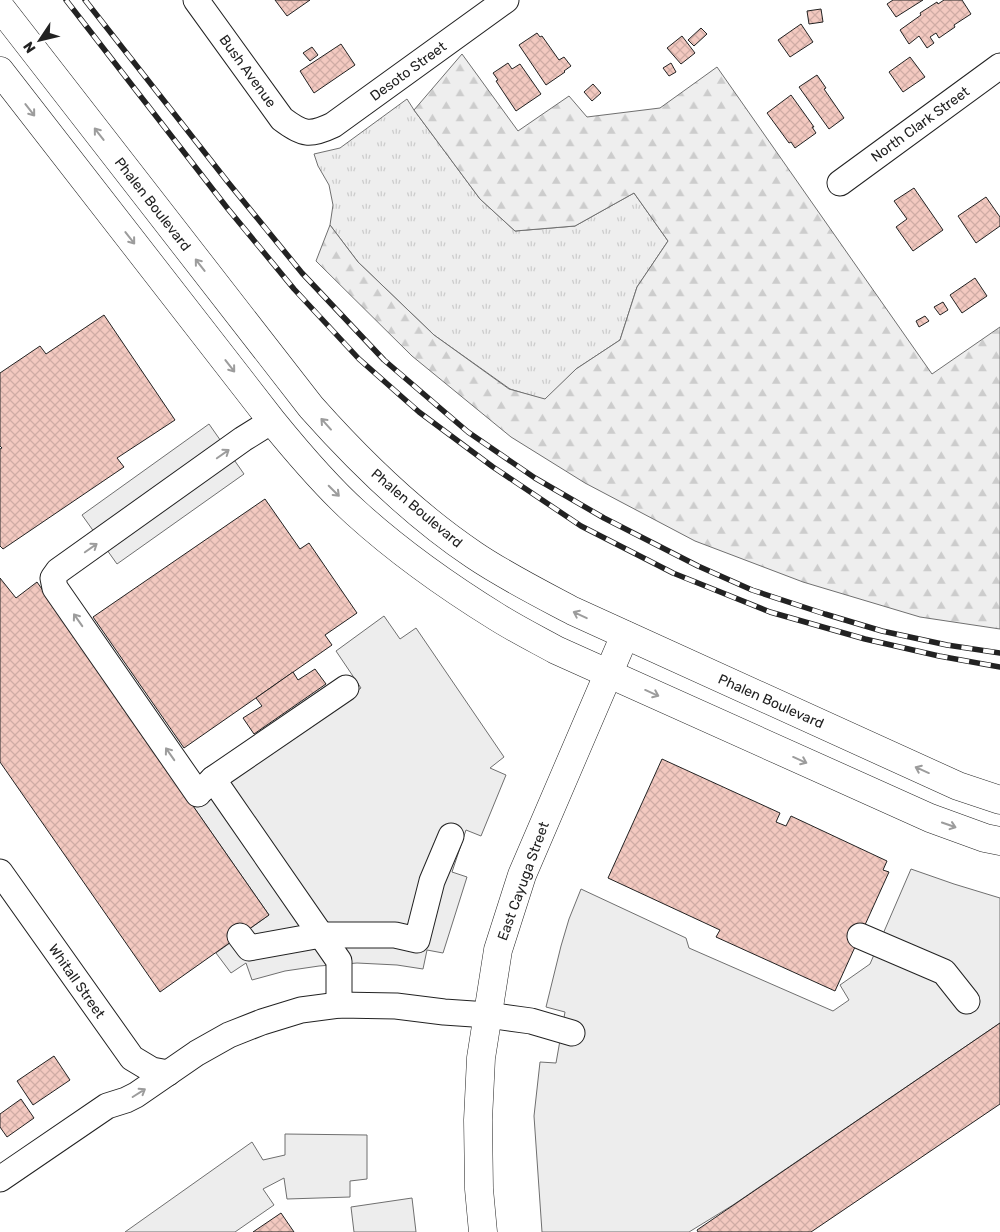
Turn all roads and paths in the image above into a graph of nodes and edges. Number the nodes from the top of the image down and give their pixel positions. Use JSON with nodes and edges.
{"nodes":[{"id":1,"x":506,"y":0,"type":"edge"},
{"id":2,"x":204,"y":3,"type":"edge"},
{"id":3,"x":0,"y":7,"type":"edge"},
{"id":4,"x":1000,"y":66,"type":"edge"},
{"id":5,"x":0,"y":71,"type":"edge"},
{"id":6,"x":307,"y":133,"type":"joint"},
{"id":7,"x":840,"y":182,"type":"dead end"},
{"id":8,"x":272,"y":421,"type":"junction"},
{"id":9,"x":624,"y":635,"type":"junction"},
{"id":10,"x":608,"y":673,"type":"junction"},
{"id":11,"x":346,"y":688,"type":"dead end"},
{"id":12,"x":200,"y":791,"type":"junction"},
{"id":13,"x":1000,"y":800,"type":"edge"},
{"id":14,"x":451,"y":836,"type":"dead end"},
{"id":15,"x":1000,"y":841,"type":"edge"},
{"id":16,"x":0,"y":872,"type":"edge"},
{"id":17,"x":322,"y":935,"type":"junction"},
{"id":18,"x":240,"y":936,"type":"dead end"},
{"id":19,"x":860,"y":936,"type":"dead end"},
{"id":20,"x":967,"y":1001,"type":"dead end"},
{"id":21,"x":339,"y":1005,"type":"junction"},
{"id":22,"x":488,"y":1015,"type":"junction"},
{"id":23,"x":572,"y":1033,"type":"dead end"},
{"id":24,"x":168,"y":1073,"type":"junction"},
{"id":25,"x":0,"y":1179,"type":"edge"},
{"id":26,"x":483,"y":1232,"type":"edge"}],
"edges":[{"from":1,"to":6,"type":"street","name":"Desoto Street"},
{"from":2,"to":6,"type":"street","name":"Bush Avenue"},
{"from":9,"to":3,"type":"main road","name":"Phalen Boulevard","one_way":true},
{"from":4,"to":7,"type":"street","name":"North Clark Street"},
{"from":5,"to":8,"type":"main road","one_way":true},
{"from":8,"to":10,"type":"main road","one_way":true},
{"from":12,"to":8,"type":"street","one_way":true},
{"from":9,"to":10,"type":"main road","name":"East Cayuga Street"},
{"from":13,"to":9,"type":"main road","name":"Phalen Boulevard","one_way":true},
{"from":10,"to":15,"type":"main road","one_way":true},
{"from":10,"to":22,"type":"main road","name":"East Cayuga Street"},
{"from":11,"to":12,"type":"street"},
{"from":12,"to":17,"type":"street"},
{"from":14,"to":17,"type":"street"},
{"from":16,"to":24,"type":"street","name":"Whitall Street"},
{"from":17,"to":18,"type":"street"},
{"from":17,"to":21,"type":"street"},
{"from":19,"to":20,"type":"street"},
{"from":21,"to":22,"type":"street"},
{"from":21,"to":24,"type":"street"},
{"from":22,"to":23,"type":"street"},
{"from":22,"to":26,"type":"main road","name":"East Cayuga Street"},
{"from":25,"to":24,"type":"street","one_way":true}]}
